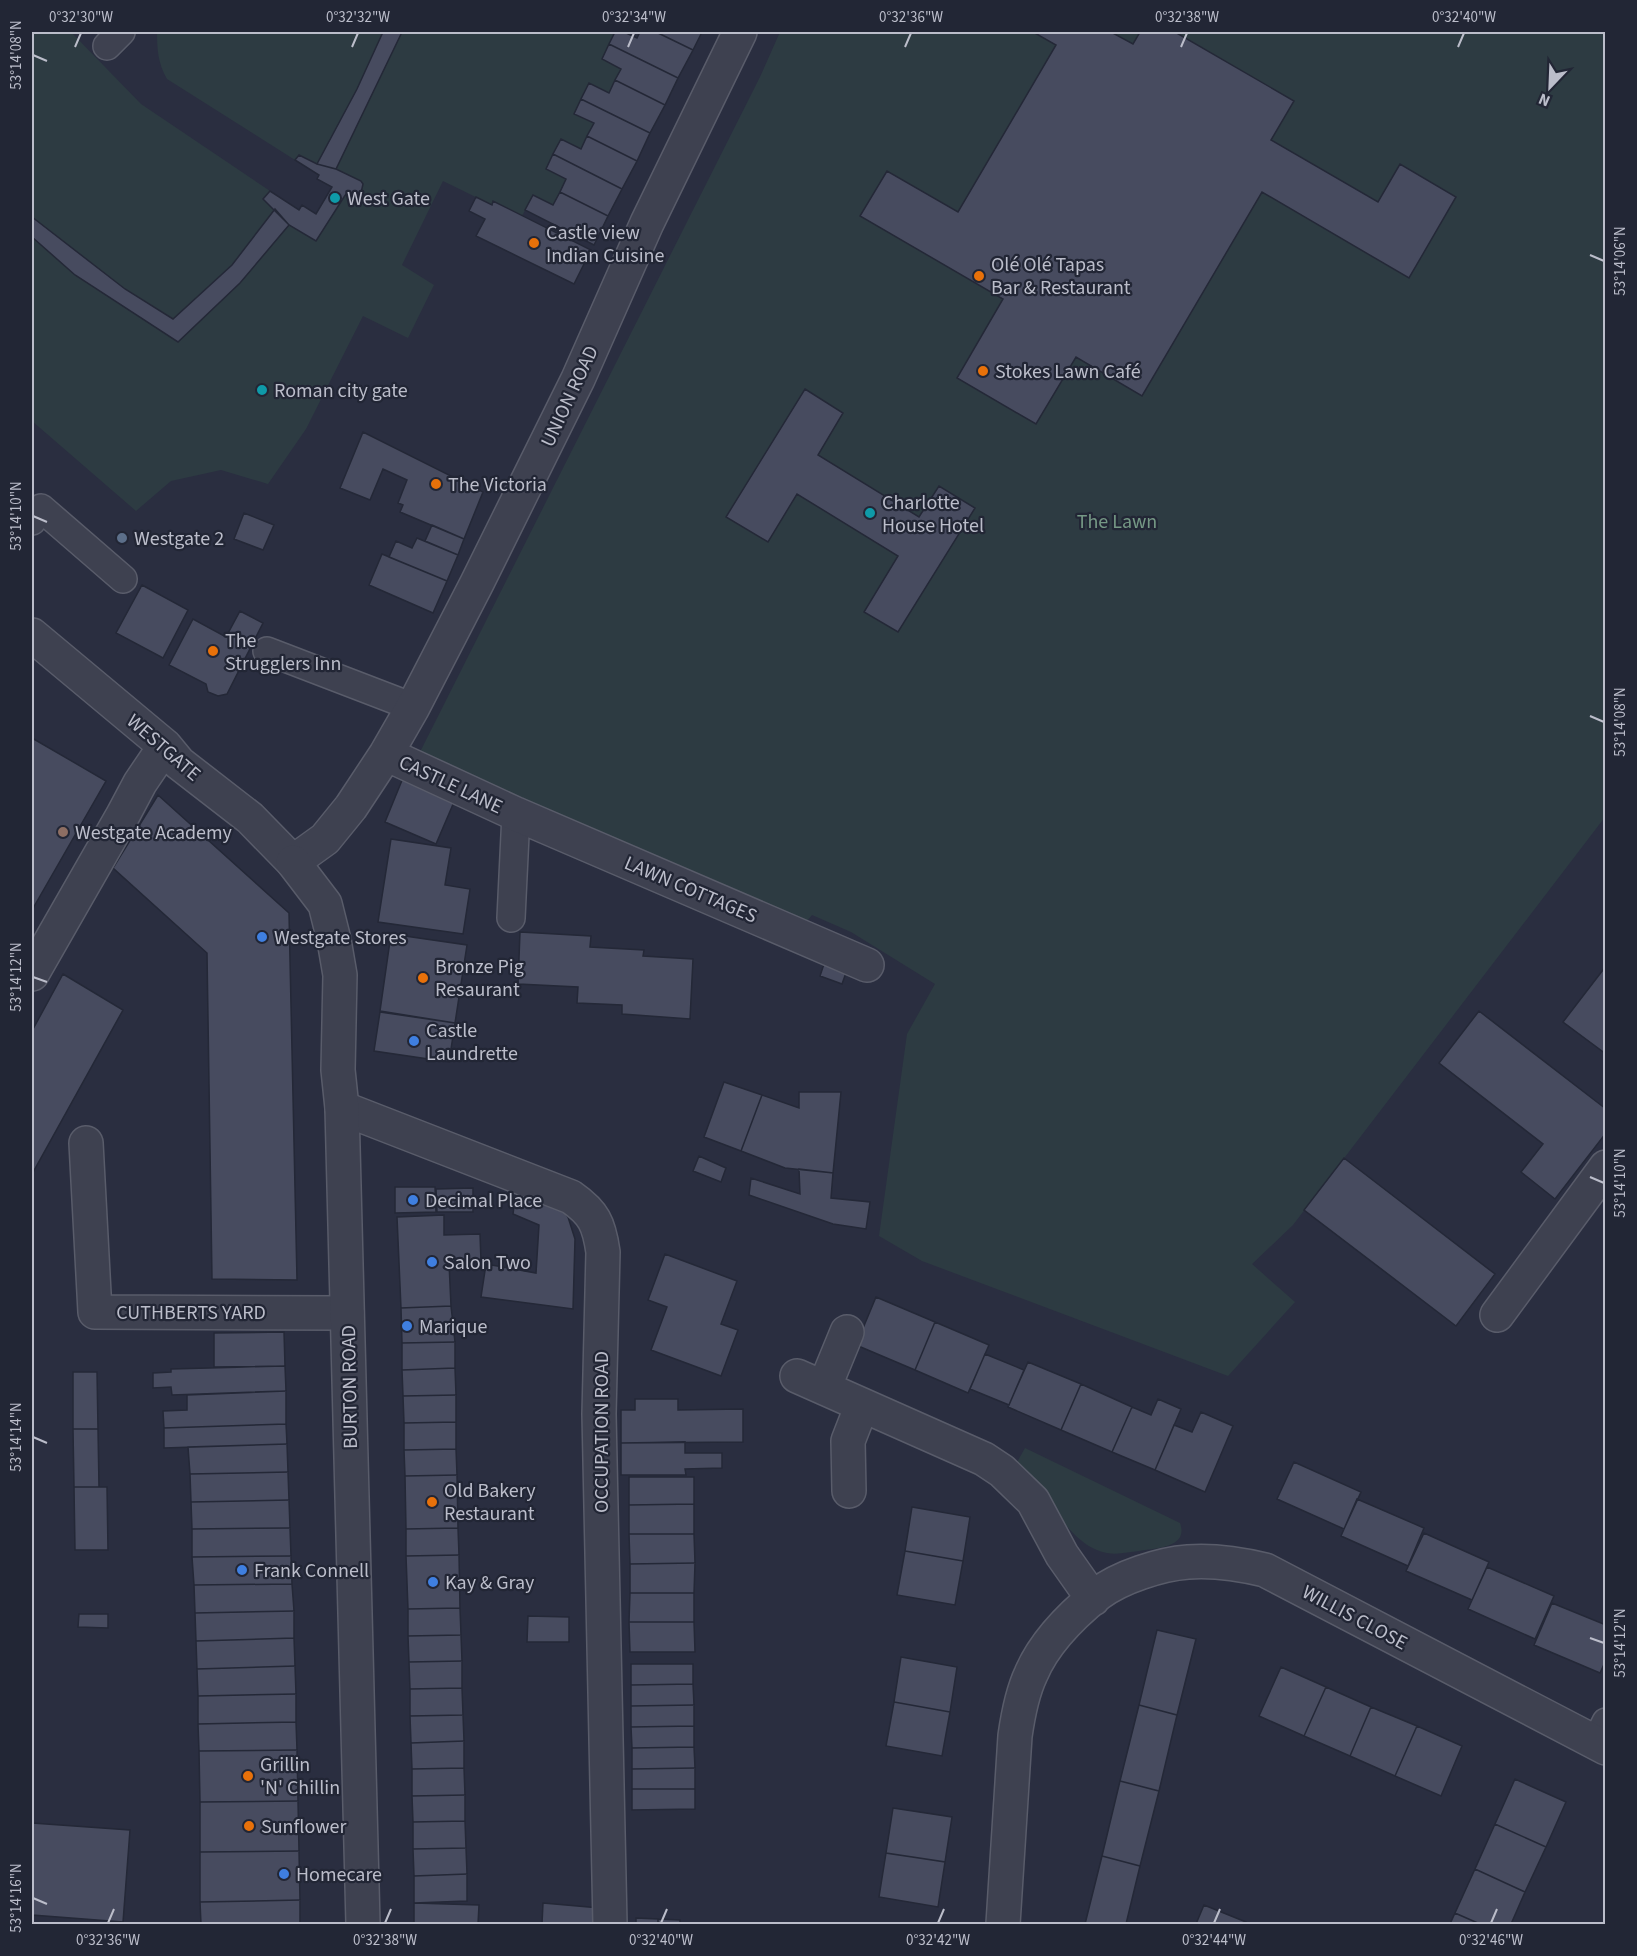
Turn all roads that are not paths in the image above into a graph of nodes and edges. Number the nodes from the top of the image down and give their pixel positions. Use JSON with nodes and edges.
{"nodes":[{"id":1,"x":740,"y":32,"type":"edge"},
{"id":2,"x":34,"y":510,"type":"edge"},
{"id":3,"x":123,"y":579,"type":"dead end"},
{"id":4,"x":32,"y":635,"type":"edge"},
{"id":5,"x":267,"y":651,"type":"dead end"},
{"id":6,"x":413,"y":707,"type":"junction"},
{"id":7,"x":165,"y":746,"type":"junction"},
{"id":8,"x":386,"y":754,"type":"junction"},
{"id":9,"x":516,"y":814,"type":"junction"},
{"id":10,"x":293,"y":862,"type":"junction"},
{"id":11,"x":511,"y":918,"type":"dead end"},
{"id":12,"x":867,"y":965,"type":"dead end"},
{"id":13,"x":32,"y":974,"type":"edge"},
{"id":14,"x":342,"y":1108,"type":"junction"},
{"id":15,"x":86,"y":1143,"type":"dead end"},
{"id":16,"x":1605,"y":1167,"type":"edge"},
{"id":17,"x":347,"y":1313,"type":"junction"},
{"id":18,"x":1497,"y":1315,"type":"dead end"},
{"id":19,"x":847,"y":1332,"type":"dead end"},
{"id":20,"x":862,"y":1405,"type":"junction"},
{"id":21,"x":849,"y":1491,"type":"dead end"},
{"id":22,"x":1093,"y":1599,"type":"junction"},
{"id":23,"x":1602,"y":1738,"type":"edge"},
{"id":24,"x":363,"y":1924,"type":"edge"},
{"id":25,"x":610,"y":1924,"type":"edge"},
{"id":26,"x":1003,"y":1924,"type":"edge"}],
"edges":[{"from":1,"to":6,"type":"street","name":"UNION ROAD"},
{"from":2,"to":3,"type":"lane"},
{"from":4,"to":7,"type":"street","name":"WESTGATE"},
{"from":5,"to":6,"type":"lane"},
{"from":6,"to":8,"type":"street","name":"UNION ROAD"},
{"from":7,"to":10,"type":"street","name":"WESTGATE"},
{"from":7,"to":13,"type":"street"},
{"from":8,"to":9,"type":"street","name":"CASTLE LANE"},
{"from":8,"to":10,"type":"street","name":"UNION ROAD"},
{"from":9,"to":11,"type":"lane"},
{"from":9,"to":12,"type":"street","name":"LAWN COTTAGES"},
{"from":10,"to":14,"type":"street","name":"BURTON ROAD"},
{"from":14,"to":17,"type":"street","name":"BURTON ROAD"},
{"from":14,"to":25,"type":"street","name":"OCCUPATION ROAD"},
{"from":15,"to":17,"type":"street","name":"CUTHBERTS YARD"},
{"from":16,"to":18,"type":"street"},
{"from":17,"to":24,"type":"street","name":"BURTON ROAD"},
{"from":19,"to":20,"type":"street"},
{"from":20,"to":21,"type":"street"},
{"from":20,"to":22,"type":"street"},
{"from":22,"to":23,"type":"street","name":"WILLIS CLOSE"},
{"from":22,"to":26,"type":"street","name":"WILLIS CLOSE"}]}
